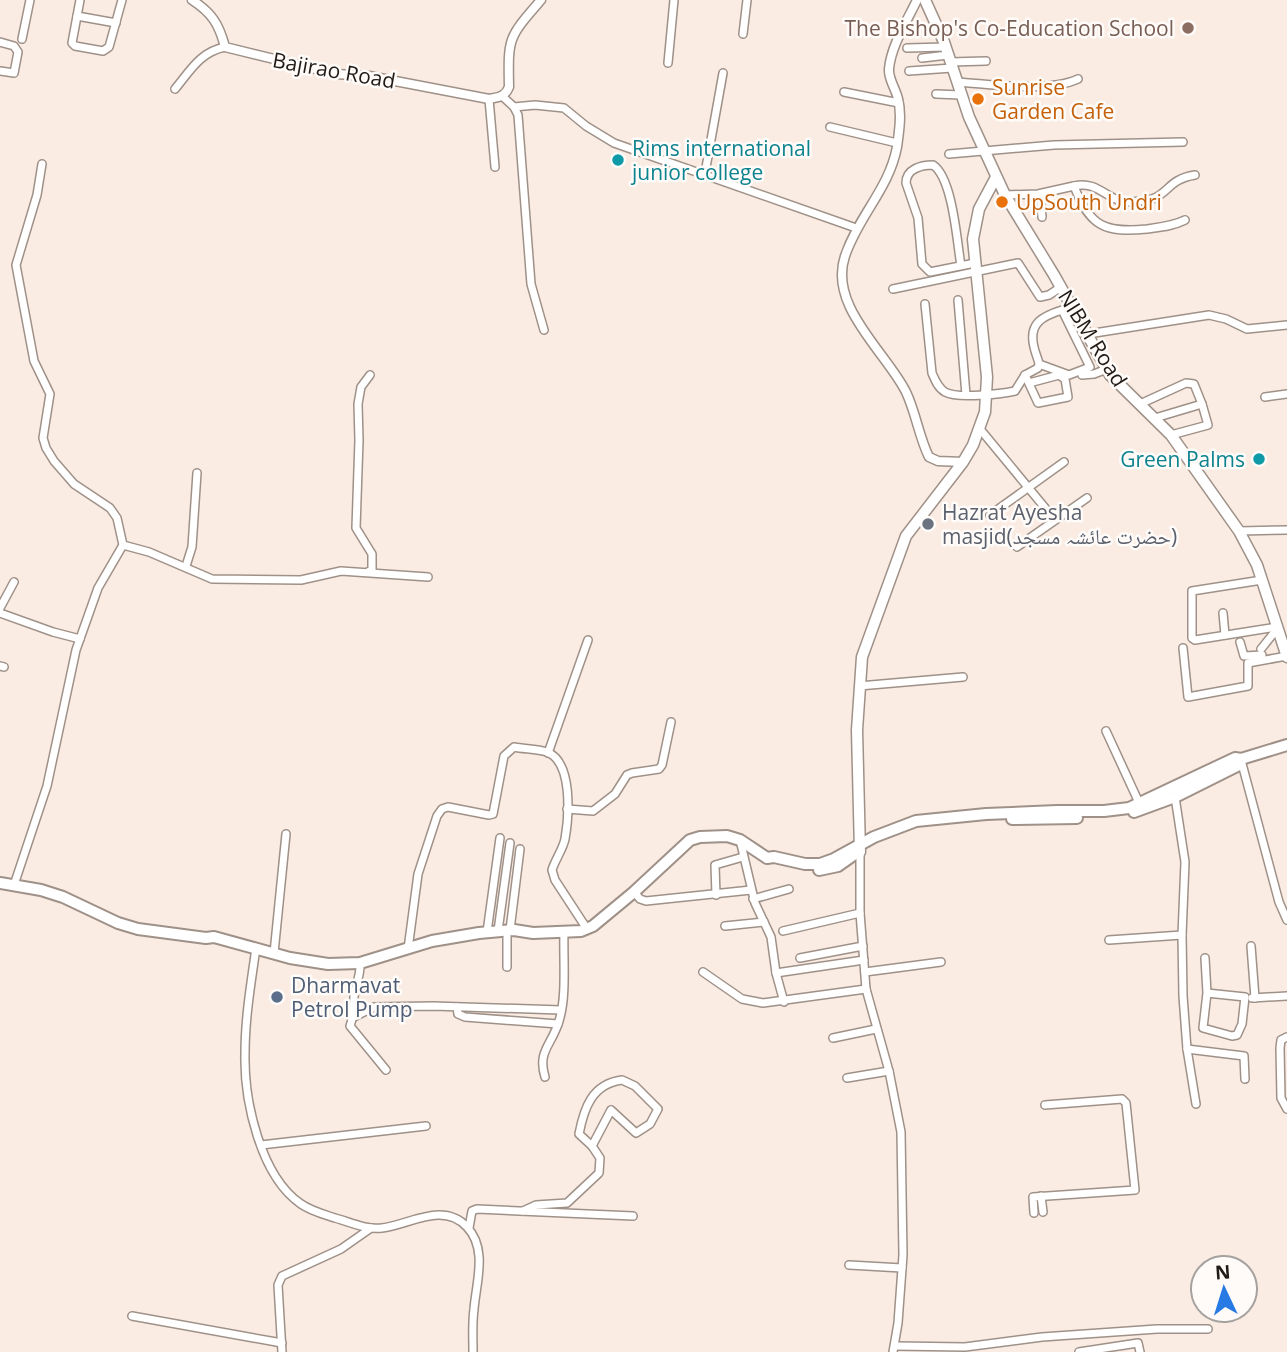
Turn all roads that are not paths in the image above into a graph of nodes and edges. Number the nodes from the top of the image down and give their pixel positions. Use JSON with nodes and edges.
{"nodes":[{"id":1,"x":30,"y":0,"type":"edge"},
{"id":2,"x":80,"y":0,"type":"edge"},
{"id":3,"x":122,"y":0,"type":"edge"},
{"id":4,"x":192,"y":0,"type":"edge"},
{"id":5,"x":541,"y":0,"type":"edge"},
{"id":6,"x":674,"y":0,"type":"edge"},
{"id":7,"x":747,"y":0,"type":"edge"},
{"id":8,"x":917,"y":0,"type":"edge"},
{"id":9,"x":925,"y":0,"type":"edge"},
{"id":10,"x":77,"y":16,"type":"junction"},
{"id":11,"x":116,"y":23,"type":"junction"},
{"id":12,"x":743,"y":33,"type":"dead end"},
{"id":13,"x":22,"y":39,"type":"dead end"},
{"id":14,"x":0,"y":42,"type":"edge"},
{"id":15,"x":225,"y":47,"type":"junction"},
{"id":16,"x":907,"y":48,"type":"dead end"},
{"id":17,"x":922,"y":58,"type":"dead end"},
{"id":18,"x":949,"y":58,"type":"junction"},
{"id":19,"x":986,"y":61,"type":"dead end"},
{"id":20,"x":668,"y":63,"type":"dead end"},
{"id":21,"x":0,"y":71,"type":"edge"},
{"id":22,"x":909,"y":71,"type":"dead end"},
{"id":23,"x":723,"y":73,"type":"dead end"},
{"id":24,"x":1078,"y":79,"type":"dead end"},
{"id":25,"x":957,"y":82,"type":"junction"},
{"id":26,"x":175,"y":89,"type":"dead end"},
{"id":27,"x":844,"y":92,"type":"dead end"},
{"id":28,"x":936,"y":94,"type":"dead end"},
{"id":29,"x":961,"y":95,"type":"junction"},
{"id":30,"x":502,"y":96,"type":"junction"},
{"id":31,"x":489,"y":99,"type":"junction"},
{"id":32,"x":899,"y":103,"type":"junction"},
{"id":33,"x":514,"y":107,"type":"junction"},
{"id":34,"x":830,"y":127,"type":"dead end"},
{"id":35,"x":1183,"y":142,"type":"dead end"},
{"id":36,"x":897,"y":143,"type":"junction"},
{"id":37,"x":984,"y":150,"type":"junction"},
{"id":38,"x":949,"y":154,"type":"dead end"},
{"id":39,"x":42,"y":164,"type":"dead end"},
{"id":40,"x":495,"y":167,"type":"dead end"},
{"id":41,"x":705,"y":173,"type":"junction"},
{"id":42,"x":1195,"y":175,"type":"dead end"},
{"id":43,"x":996,"y":177,"type":"junction"},
{"id":44,"x":1074,"y":186,"type":"junction"},
{"id":45,"x":1040,"y":194,"type":"junction"},
{"id":46,"x":1005,"y":195,"type":"junction"},
{"id":47,"x":1042,"y":217,"type":"dead end"},
{"id":48,"x":1185,"y":220,"type":"dead end"},
{"id":49,"x":856,"y":228,"type":"junction"},
{"id":50,"x":961,"y":266,"type":"junction"},
{"id":51,"x":975,"y":267,"type":"junction"},
{"id":52,"x":1061,"y":287,"type":"junction"},
{"id":53,"x":893,"y":289,"type":"dead end"},
{"id":54,"x":958,"y":300,"type":"dead end"},
{"id":55,"x":925,"y":304,"type":"dead end"},
{"id":56,"x":1287,"y":325,"type":"edge"},
{"id":57,"x":544,"y":330,"type":"dead end"},
{"id":58,"x":1088,"y":334,"type":"junction"},
{"id":59,"x":1039,"y":365,"type":"junction"},
{"id":60,"x":1107,"y":369,"type":"junction"},
{"id":61,"x":370,"y":375,"type":"dead end"},
{"id":62,"x":1025,"y":375,"type":"junction"},
{"id":63,"x":1082,"y":375,"type":"dead end"},
{"id":64,"x":1029,"y":383,"type":"junction"},
{"id":65,"x":988,"y":394,"type":"junction"},
{"id":66,"x":1287,"y":394,"type":"edge"},
{"id":67,"x":966,"y":395,"type":"junction"},
{"id":68,"x":1265,"y":397,"type":"dead end"},
{"id":69,"x":1140,"y":404,"type":"junction"},
{"id":70,"x":1202,"y":404,"type":"junction"},
{"id":71,"x":1155,"y":418,"type":"junction"},
{"id":72,"x":980,"y":429,"type":"junction"},
{"id":73,"x":1171,"y":435,"type":"junction"},
{"id":74,"x":963,"y":462,"type":"junction"},
{"id":75,"x":1064,"y":462,"type":"dead end"},
{"id":76,"x":197,"y":473,"type":"dead end"},
{"id":77,"x":1028,"y":488,"type":"junction"},
{"id":78,"x":1087,"y":498,"type":"dead end"},
{"id":79,"x":990,"y":515,"type":"dead end"},
{"id":80,"x":1055,"y":520,"type":"junction"},
{"id":81,"x":1287,"y":530,"type":"edge"},
{"id":82,"x":1239,"y":531,"type":"junction"},
{"id":83,"x":123,"y":545,"type":"junction"},
{"id":84,"x":1017,"y":547,"type":"dead end"},
{"id":85,"x":186,"y":566,"type":"junction"},
{"id":86,"x":368,"y":572,"type":"junction"},
{"id":87,"x":428,"y":577,"type":"dead end"},
{"id":88,"x":1262,"y":580,"type":"junction"},
{"id":89,"x":14,"y":582,"type":"dead end"},
{"id":90,"x":0,"y":610,"type":"edge"},
{"id":91,"x":1223,"y":613,"type":"dead end"},
{"id":92,"x":1277,"y":628,"type":"junction"},
{"id":93,"x":1225,"y":635,"type":"junction"},
{"id":94,"x":80,"y":639,"type":"junction"},
{"id":95,"x":588,"y":640,"type":"dead end"},
{"id":96,"x":1240,"y":642,"type":"dead end"},
{"id":97,"x":1183,"y":648,"type":"dead end"},
{"id":98,"x":1262,"y":655,"type":"junction"},
{"id":99,"x":1287,"y":655,"type":"edge"},
{"id":100,"x":963,"y":677,"type":"dead end"},
{"id":101,"x":859,"y":686,"type":"junction"},
{"id":102,"x":671,"y":722,"type":"dead end"},
{"id":103,"x":1106,"y":731,"type":"dead end"},
{"id":104,"x":1287,"y":745,"type":"edge"},
{"id":105,"x":548,"y":753,"type":"junction"},
{"id":106,"x":1241,"y":759,"type":"junction"},
{"id":107,"x":1175,"y":797,"type":"junction"},
{"id":108,"x":1141,"y":806,"type":"junction"},
{"id":109,"x":567,"y":809,"type":"junction"},
{"id":110,"x":286,"y":834,"type":"dead end"},
{"id":111,"x":500,"y":838,"type":"dead end"},
{"id":112,"x":740,"y":840,"type":"junction"},
{"id":113,"x":510,"y":843,"type":"dead end"},
{"id":114,"x":860,"y":848,"type":"junction"},
{"id":115,"x":520,"y":849,"type":"dead end"},
{"id":116,"x":743,"y":857,"type":"junction"},
{"id":117,"x":0,"y":883,"type":"edge"},
{"id":118,"x":15,"y":885,"type":"junction"},
{"id":119,"x":789,"y":888,"type":"dead end"},
{"id":120,"x":634,"y":892,"type":"junction"},
{"id":121,"x":752,"y":894,"type":"junction"},
{"id":122,"x":716,"y":895,"type":"junction"},
{"id":123,"x":860,"y":913,"type":"junction"},
{"id":124,"x":1287,"y":920,"type":"edge"},
{"id":125,"x":764,"y":922,"type":"junction"},
{"id":126,"x":593,"y":925,"type":"junction"},
{"id":127,"x":725,"y":926,"type":"dead end"},
{"id":128,"x":783,"y":931,"type":"dead end"},
{"id":129,"x":564,"y":932,"type":"junction"},
{"id":130,"x":498,"y":934,"type":"junction"},
{"id":131,"x":1182,"y":935,"type":"junction"},
{"id":132,"x":1109,"y":940,"type":"dead end"},
{"id":133,"x":863,"y":946,"type":"junction"},
{"id":134,"x":1251,"y":946,"type":"dead end"},
{"id":135,"x":255,"y":950,"type":"junction"},
{"id":136,"x":408,"y":951,"type":"junction"},
{"id":137,"x":274,"y":953,"type":"junction"},
{"id":138,"x":800,"y":958,"type":"dead end"},
{"id":139,"x":1205,"y":958,"type":"dead end"},
{"id":140,"x":864,"y":960,"type":"junction"},
{"id":141,"x":941,"y":962,"type":"dead end"},
{"id":142,"x":360,"y":966,"type":"junction"},
{"id":143,"x":332,"y":967,"type":"junction"},
{"id":144,"x":507,"y":967,"type":"dead end"},
{"id":145,"x":703,"y":972,"type":"dead end"},
{"id":146,"x":865,"y":972,"type":"junction"},
{"id":147,"x":776,"y":973,"type":"junction"},
{"id":148,"x":866,"y":989,"type":"junction"},
{"id":149,"x":1207,"y":993,"type":"junction"},
{"id":150,"x":1287,"y":996,"type":"edge"},
{"id":151,"x":1245,"y":998,"type":"junction"},
{"id":152,"x":1255,"y":998,"type":"junction"},
{"id":153,"x":784,"y":1002,"type":"junction"},
{"id":154,"x":457,"y":1007,"type":"junction"},
{"id":155,"x":561,"y":1010,"type":"junction"},
{"id":156,"x":354,"y":1017,"type":"junction"},
{"id":157,"x":558,"y":1024,"type":"junction"},
{"id":158,"x":876,"y":1029,"type":"junction"},
{"id":159,"x":1287,"y":1037,"type":"edge"},
{"id":160,"x":833,"y":1038,"type":"dead end"},
{"id":161,"x":1187,"y":1049,"type":"junction"},
{"id":162,"x":386,"y":1070,"type":"dead end"},
{"id":163,"x":889,"y":1072,"type":"junction"},
{"id":164,"x":545,"y":1077,"type":"dead end"},
{"id":165,"x":847,"y":1078,"type":"dead end"},
{"id":166,"x":1245,"y":1079,"type":"dead end"},
{"id":167,"x":1196,"y":1104,"type":"dead end"},
{"id":168,"x":1045,"y":1105,"type":"dead end"},
{"id":169,"x":1287,"y":1108,"type":"edge"},
{"id":170,"x":426,"y":1126,"type":"dead end"},
{"id":171,"x":261,"y":1144,"type":"junction"},
{"id":172,"x":592,"y":1146,"type":"junction"},
{"id":173,"x":1041,"y":1196,"type":"junction"},
{"id":174,"x":523,"y":1211,"type":"junction"},
{"id":175,"x":1043,"y":1212,"type":"dead end"},
{"id":176,"x":1034,"y":1213,"type":"dead end"},
{"id":177,"x":633,"y":1216,"type":"dead end"},
{"id":178,"x":371,"y":1228,"type":"junction"},
{"id":179,"x":468,"y":1228,"type":"junction"},
{"id":180,"x":849,"y":1265,"type":"dead end"},
{"id":181,"x":902,"y":1268,"type":"junction"},
{"id":182,"x":132,"y":1316,"type":"dead end"},
{"id":183,"x":1208,"y":1329,"type":"dead end"},
{"id":184,"x":282,"y":1343,"type":"junction"},
{"id":185,"x":894,"y":1349,"type":"edge"},
{"id":186,"x":1091,"y":1351,"type":"edge"},
{"id":187,"x":282,"y":1352,"type":"edge"},
{"id":188,"x":472,"y":1352,"type":"edge"},
{"id":189,"x":1079,"y":1352,"type":"edge"},
{"id":190,"x":1140,"y":1352,"type":"edge"}],
"edges":[{"from":1,"to":13,"type":"street"},
{"from":2,"to":10,"type":"street"},
{"from":3,"to":11,"type":"street"},
{"from":4,"to":15,"type":"street"},
{"from":5,"to":30,"type":"street"},
{"from":6,"to":20,"type":"street"},
{"from":7,"to":12,"type":"street"},
{"from":8,"to":32,"type":"street"},
{"from":9,"to":18,"type":"main road","name":"NIBM Road"},
{"from":10,"to":11,"type":"street"},
{"from":10,"to":11,"type":"street"},
{"from":14,"to":21,"type":"street"},
{"from":15,"to":26,"type":"street"},
{"from":15,"to":31,"type":"street","name":"Bajirao Road"},
{"from":16,"to":18,"type":"street"},
{"from":17,"to":18,"type":"street"},
{"from":18,"to":19,"type":"street"},
{"from":18,"to":22,"type":"street"},
{"from":18,"to":25,"type":"main road","name":"NIBM Road"},
{"from":23,"to":41,"type":"street"},
{"from":24,"to":25,"type":"street"},
{"from":25,"to":29,"type":"main road","name":"NIBM Road"},
{"from":27,"to":32,"type":"street"},
{"from":28,"to":29,"type":"street"},
{"from":29,"to":37,"type":"main road","name":"NIBM Road"},
{"from":30,"to":31,"type":"street","name":"Bajirao Road"},
{"from":30,"to":33,"type":"street"},
{"from":31,"to":40,"type":"street"},
{"from":32,"to":36,"type":"street"},
{"from":33,"to":41,"type":"street"},
{"from":33,"to":57,"type":"street"},
{"from":34,"to":36,"type":"street"},
{"from":35,"to":37,"type":"street"},
{"from":36,"to":49,"type":"street"},
{"from":37,"to":38,"type":"street"},
{"from":37,"to":43,"type":"main road","name":"NIBM Road"},
{"from":39,"to":83,"type":"street"},
{"from":41,"to":49,"type":"street"},
{"from":42,"to":44,"type":"street"},
{"from":43,"to":46,"type":"main road","name":"NIBM Road"},
{"from":43,"to":51,"type":"main road"},
{"from":44,"to":45,"type":"street"},
{"from":44,"to":48,"type":"street"},
{"from":45,"to":46,"type":"street"},
{"from":45,"to":47,"type":"street"},
{"from":46,"to":52,"type":"main road","name":"NIBM Road"},
{"from":49,"to":74,"type":"street"},
{"from":50,"to":50,"type":"street"},
{"from":50,"to":51,"type":"street"},
{"from":51,"to":52,"type":"street"},
{"from":51,"to":53,"type":"street"},
{"from":51,"to":65,"type":"main road"},
{"from":52,"to":58,"type":"main road","name":"NIBM Road"},
{"from":54,"to":67,"type":"street"},
{"from":55,"to":67,"type":"street"},
{"from":56,"to":58,"type":"street"},
{"from":58,"to":60,"type":"main road","name":"NIBM Road"},
{"from":59,"to":59,"type":"street"},
{"from":59,"to":62,"type":"street"},
{"from":60,"to":63,"type":"street"},
{"from":60,"to":69,"type":"main road","name":"NIBM Road"},
{"from":61,"to":86,"type":"street"},
{"from":62,"to":64,"type":"street"},
{"from":62,"to":65,"type":"street"},
{"from":64,"to":64,"type":"street"},
{"from":65,"to":67,"type":"street"},
{"from":65,"to":72,"type":"main road"},
{"from":66,"to":68,"type":"street"},
{"from":69,"to":70,"type":"street"},
{"from":69,"to":71,"type":"main road","name":"NIBM Road"},
{"from":70,"to":71,"type":"street"},
{"from":70,"to":73,"type":"street"},
{"from":71,"to":73,"type":"main road","name":"NIBM Road"},
{"from":72,"to":74,"type":"main road"},
{"from":72,"to":77,"type":"street"},
{"from":73,"to":82,"type":"main road","name":"NIBM Road"},
{"from":74,"to":101,"type":"main road"},
{"from":75,"to":77,"type":"street"},
{"from":76,"to":85,"type":"street"},
{"from":77,"to":79,"type":"street"},
{"from":77,"to":80,"type":"street"},
{"from":78,"to":80,"type":"street"},
{"from":80,"to":84,"type":"street"},
{"from":81,"to":82,"type":"street"},
{"from":82,"to":88,"type":"main road","name":"NIBM Road"},
{"from":83,"to":85,"type":"street"},
{"from":83,"to":94,"type":"street"},
{"from":85,"to":86,"type":"street"},
{"from":86,"to":87,"type":"street"},
{"from":88,"to":92,"type":"main road","name":"NIBM Road"},
{"from":88,"to":93,"type":"street"},
{"from":89,"to":90,"type":"street"},
{"from":90,"to":94,"type":"street"},
{"from":91,"to":93,"type":"street"},
{"from":92,"to":93,"type":"street"},
{"from":92,"to":98,"type":"street"},
{"from":92,"to":99,"type":"main road","name":"NIBM Road"},
{"from":94,"to":118,"type":"street"},
{"from":95,"to":105,"type":"street"},
{"from":96,"to":98,"type":"street"},
{"from":97,"to":98,"type":"street"},
{"from":98,"to":99,"type":"street"},
{"from":100,"to":101,"type":"street"},
{"from":101,"to":114,"type":"main road"},
{"from":102,"to":109,"type":"street"},
{"from":103,"to":108,"type":"street"},
{"from":104,"to":106,"type":"highway"},
{"from":105,"to":109,"type":"street"},
{"from":105,"to":136,"type":"street"},
{"from":106,"to":107,"type":"highway"},
{"from":106,"to":108,"type":"highway"},
{"from":106,"to":124,"type":"street"},
{"from":107,"to":108,"type":"highway"},
{"from":107,"to":131,"type":"street"},
{"from":108,"to":114,"type":"highway"},
{"from":109,"to":126,"type":"street"},
{"from":110,"to":137,"type":"street"},
{"from":111,"to":130,"type":"street"},
{"from":112,"to":114,"type":"highway"},
{"from":112,"to":116,"type":"street"},
{"from":112,"to":120,"type":"highway"},
{"from":113,"to":130,"type":"street"},
{"from":114,"to":123,"type":"street"},
{"from":115,"to":130,"type":"street"},
{"from":116,"to":121,"type":"street"},
{"from":116,"to":122,"type":"street"},
{"from":117,"to":118,"type":"highway"},
{"from":118,"to":135,"type":"highway"},
{"from":119,"to":121,"type":"street"},
{"from":120,"to":122,"type":"street"},
{"from":120,"to":126,"type":"highway"},
{"from":121,"to":122,"type":"street"},
{"from":121,"to":125,"type":"street"},
{"from":123,"to":128,"type":"street"},
{"from":123,"to":133,"type":"street"},
{"from":125,"to":127,"type":"street"},
{"from":125,"to":147,"type":"street"},
{"from":126,"to":129,"type":"highway"},
{"from":129,"to":130,"type":"highway"},
{"from":129,"to":155,"type":"street"},
{"from":130,"to":136,"type":"highway"},
{"from":130,"to":144,"type":"street"},
{"from":131,"to":132,"type":"street"},
{"from":131,"to":161,"type":"street"},
{"from":133,"to":138,"type":"street"},
{"from":133,"to":140,"type":"street"},
{"from":134,"to":152,"type":"street"},
{"from":135,"to":137,"type":"highway"},
{"from":135,"to":143,"type":"highway"},
{"from":135,"to":171,"type":"street"},
{"from":136,"to":142,"type":"highway"},
{"from":137,"to":143,"type":"highway"},
{"from":139,"to":149,"type":"street"},
{"from":140,"to":146,"type":"street"},
{"from":140,"to":147,"type":"street"},
{"from":141,"to":146,"type":"street"},
{"from":142,"to":143,"type":"highway"},
{"from":142,"to":156,"type":"street"},
{"from":145,"to":153,"type":"street"},
{"from":146,"to":148,"type":"street"},
{"from":147,"to":153,"type":"street"},
{"from":148,"to":153,"type":"street"},
{"from":148,"to":158,"type":"street"},
{"from":149,"to":151,"type":"street"},
{"from":149,"to":151,"type":"street"},
{"from":150,"to":152,"type":"street"},
{"from":151,"to":152,"type":"street"},
{"from":154,"to":155,"type":"street"},
{"from":154,"to":156,"type":"street"},
{"from":154,"to":157,"type":"street"},
{"from":155,"to":157,"type":"street"},
{"from":156,"to":162,"type":"street"},
{"from":157,"to":164,"type":"street"},
{"from":158,"to":160,"type":"street"},
{"from":158,"to":163,"type":"street"},
{"from":159,"to":169,"type":"street"},
{"from":161,"to":166,"type":"street"},
{"from":161,"to":167,"type":"street"},
{"from":163,"to":165,"type":"street"},
{"from":163,"to":181,"type":"street"},
{"from":168,"to":173,"type":"street"},
{"from":170,"to":171,"type":"street"},
{"from":171,"to":178,"type":"street"},
{"from":172,"to":172,"type":"street"},
{"from":172,"to":174,"type":"street"},
{"from":173,"to":175,"type":"street"},
{"from":173,"to":176,"type":"street"},
{"from":174,"to":177,"type":"street"},
{"from":174,"to":179,"type":"street"},
{"from":178,"to":179,"type":"street"},
{"from":178,"to":184,"type":"street"},
{"from":179,"to":188,"type":"street"},
{"from":180,"to":181,"type":"street"},
{"from":181,"to":185,"type":"street"},
{"from":182,"to":184,"type":"street"},
{"from":183,"to":185,"type":"street"},
{"from":184,"to":187,"type":"street"},
{"from":186,"to":189,"type":"street"},
{"from":186,"to":190,"type":"street"}]}
